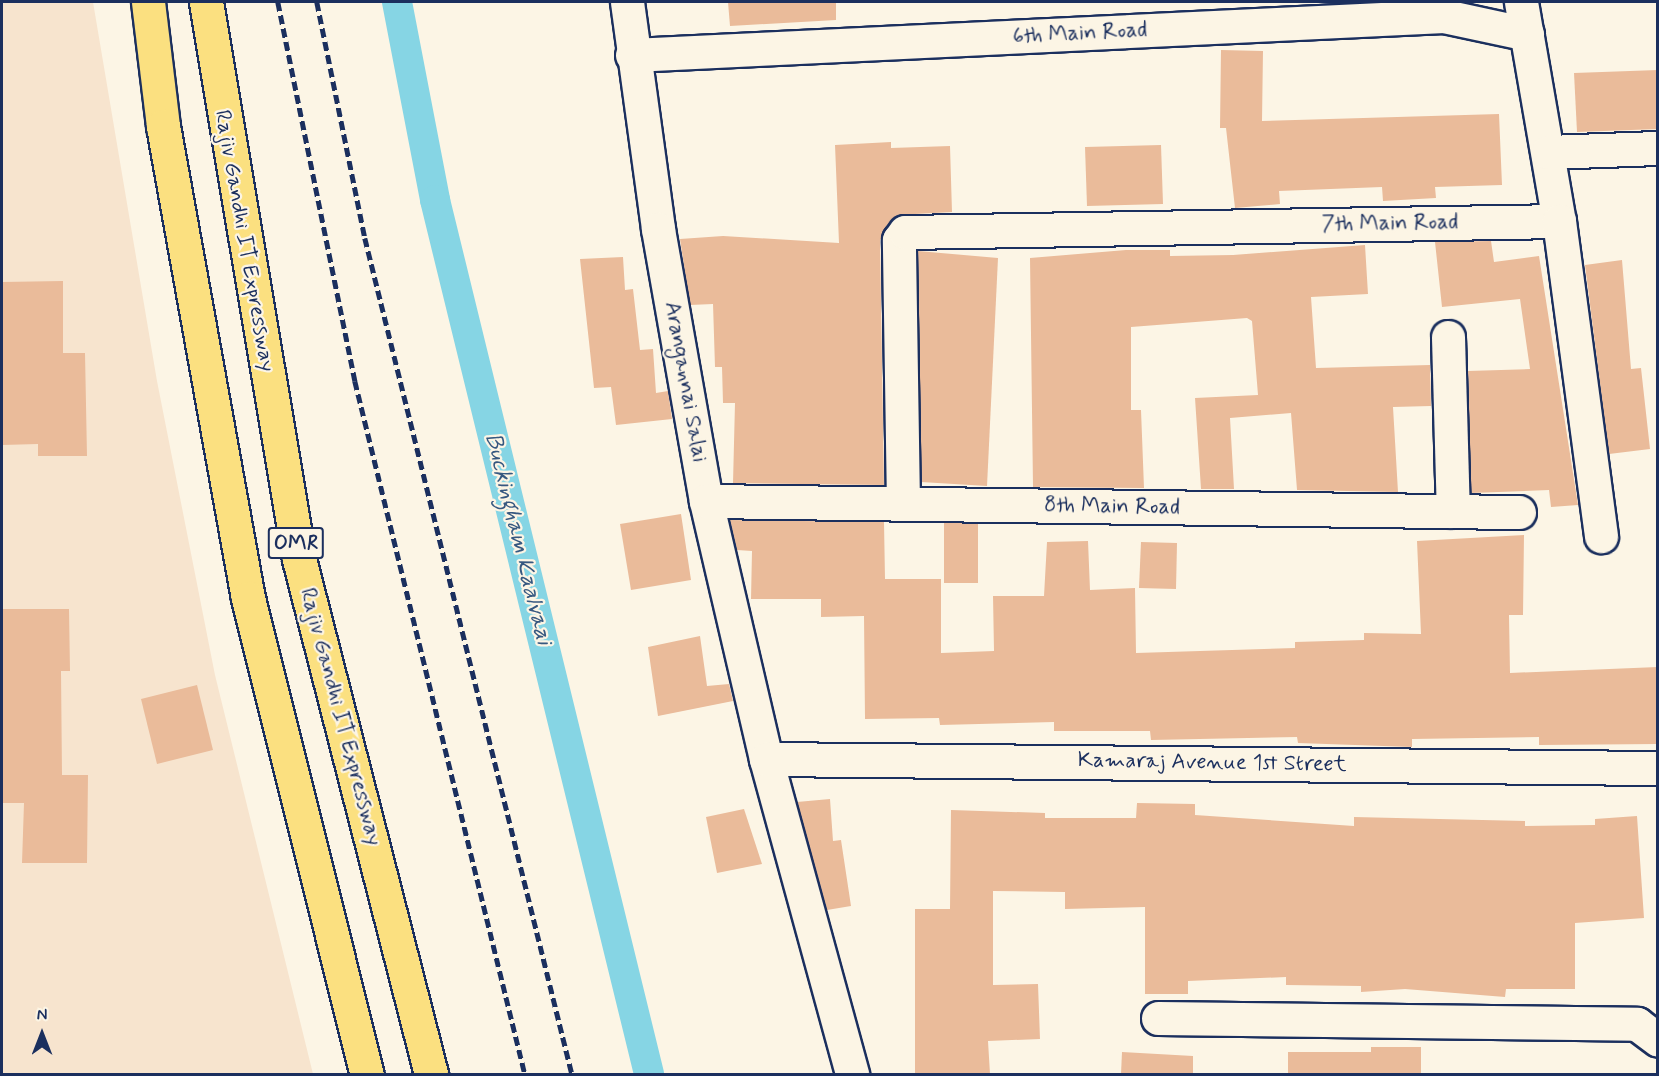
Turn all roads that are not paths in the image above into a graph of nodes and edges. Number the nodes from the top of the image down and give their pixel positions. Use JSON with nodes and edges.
{"nodes":[{"id":1,"x":148,"y":2,"type":"edge"},
{"id":2,"x":206,"y":2,"type":"edge"},
{"id":3,"x":627,"y":2,"type":"edge"},
{"id":4,"x":1521,"y":2,"type":"edge"},
{"id":5,"x":1527,"y":34,"type":"junction"},
{"id":6,"x":632,"y":55,"type":"junction"},
{"id":7,"x":1658,"y":148,"type":"edge"},
{"id":8,"x":1548,"y":152,"type":"junction"},
{"id":9,"x":1558,"y":222,"type":"junction"},
{"id":10,"x":1448,"y":337,"type":"dead end"},
{"id":11,"x":706,"y":501,"type":"junction"},
{"id":12,"x":903,"y":504,"type":"junction"},
{"id":13,"x":1453,"y":511,"type":"junction"},
{"id":14,"x":1519,"y":512,"type":"dead end"},
{"id":15,"x":1601,"y":536,"type":"dead end"},
{"id":16,"x":766,"y":759,"type":"junction"},
{"id":17,"x":1658,"y":768,"type":"edge"},
{"id":18,"x":1158,"y":1018,"type":"dead end"},
{"id":19,"x":1658,"y":1040,"type":"edge"},
{"id":20,"x":367,"y":1074,"type":"edge"},
{"id":21,"x":431,"y":1074,"type":"edge"},
{"id":22,"x":852,"y":1074,"type":"edge"}],
"edges":[{"from":1,"to":20,"type":"main road","number":"OMR"},
{"from":2,"to":21,"type":"main road","name":"Rajiv Gandhi IT Expressway","number":"OMR"},
{"from":3,"to":6,"type":"street","name":"Arangannai Salai"},
{"from":4,"to":5,"type":"street"},
{"from":5,"to":6,"type":"street","name":"6th Main Road"},
{"from":5,"to":8,"type":"street"},
{"from":6,"to":11,"type":"street","name":"Arangannai Salai"},
{"from":7,"to":8,"type":"street"},
{"from":8,"to":9,"type":"street"},
{"from":9,"to":12,"type":"street","name":"7th Main Road"},
{"from":9,"to":15,"type":"street"},
{"from":10,"to":13,"type":"street"},
{"from":11,"to":12,"type":"street","name":"8th Main Road"},
{"from":11,"to":16,"type":"street","name":"Arangannai Salai"},
{"from":12,"to":13,"type":"street","name":"8th Main Road"},
{"from":13,"to":14,"type":"street","name":"8th Main Road"},
{"from":16,"to":17,"type":"street","name":"Kamaraj Avenue 1st Street"},
{"from":16,"to":22,"type":"street","name":"Arangannai Salai"},
{"from":18,"to":19,"type":"street"}]}
